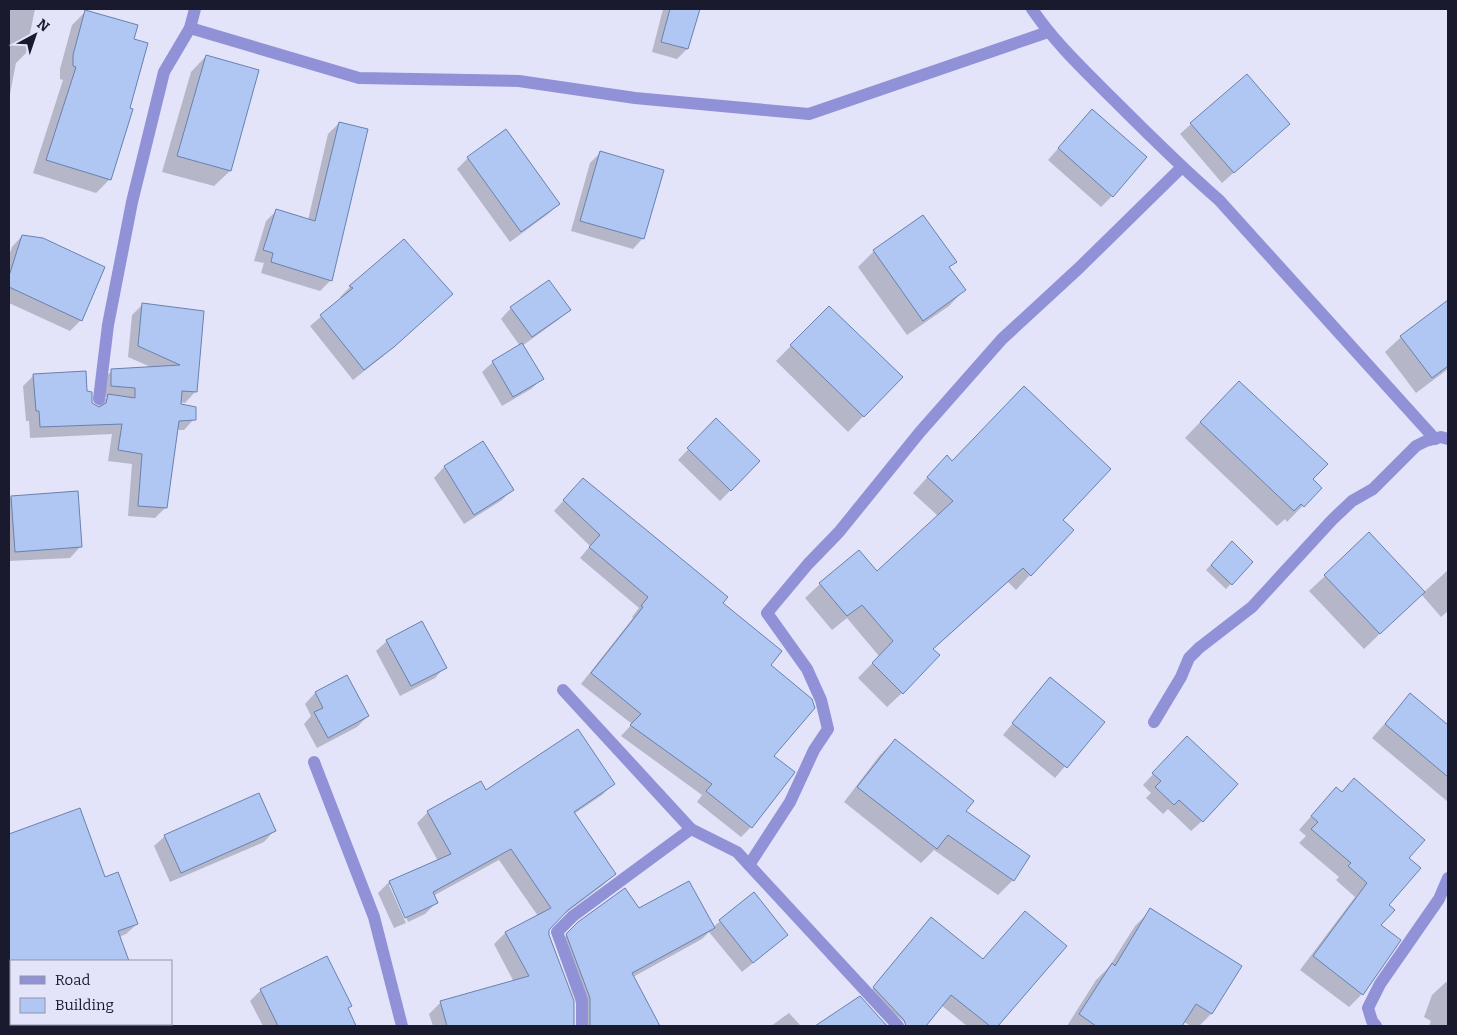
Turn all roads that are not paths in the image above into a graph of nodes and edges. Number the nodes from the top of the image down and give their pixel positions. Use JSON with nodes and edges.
{"nodes":[{"id":1,"x":194,"y":9,"type":"edge"},
{"id":2,"x":1032,"y":9,"type":"edge"},
{"id":3,"x":190,"y":28,"type":"junction"},
{"id":4,"x":1048,"y":32,"type":"junction"},
{"id":5,"x":1181,"y":168,"type":"junction"},
{"id":6,"x":99,"y":399,"type":"dead end"},
{"id":7,"x":1435,"y":439,"type":"junction"},
{"id":8,"x":1448,"y":439,"type":"edge"},
{"id":9,"x":563,"y":690,"type":"dead end"},
{"id":10,"x":1154,"y":722,"type":"dead end"},
{"id":11,"x":314,"y":762,"type":"dead end"},
{"id":12,"x":692,"y":829,"type":"junction"},
{"id":13,"x":749,"y":865,"type":"junction"},
{"id":14,"x":1448,"y":878,"type":"edge"},
{"id":15,"x":402,"y":1026,"type":"edge"},
{"id":16,"x":582,"y":1026,"type":"edge"},
{"id":17,"x":898,"y":1026,"type":"edge"},
{"id":18,"x":1376,"y":1026,"type":"edge"}],
"edges":[{"from":1,"to":3,"type":"street"},
{"from":2,"to":4,"type":"street"},
{"from":3,"to":4,"type":"street"},
{"from":3,"to":6,"type":"street"},
{"from":4,"to":5,"type":"street"},
{"from":5,"to":7,"type":"street"},
{"from":5,"to":13,"type":"street"},
{"from":7,"to":8,"type":"street"},
{"from":7,"to":10,"type":"street"},
{"from":9,"to":12,"type":"street"},
{"from":11,"to":15,"type":"street"},
{"from":12,"to":13,"type":"street"},
{"from":12,"to":16,"type":"street"},
{"from":13,"to":17,"type":"street"},
{"from":14,"to":18,"type":"street"}]}
